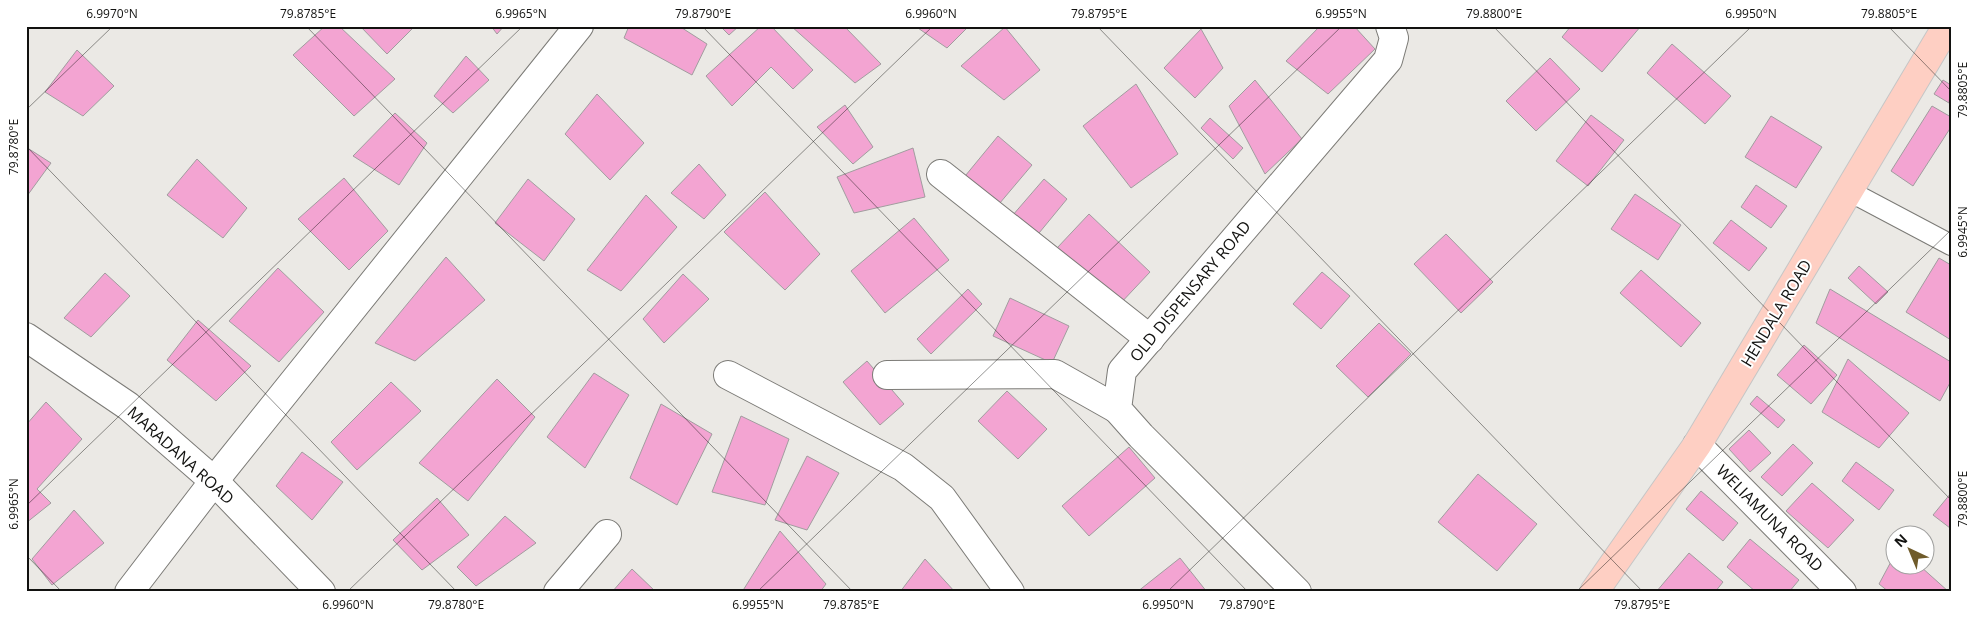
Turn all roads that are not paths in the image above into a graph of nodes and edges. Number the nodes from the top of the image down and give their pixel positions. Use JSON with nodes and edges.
{"nodes":[{"id":1,"x":579,"y":26,"type":"edge"},
{"id":2,"x":1390,"y":26,"type":"edge"},
{"id":3,"x":1947,"y":26,"type":"edge"},
{"id":4,"x":942,"y":174,"type":"dead end"},
{"id":5,"x":1849,"y":191,"type":"junction"},
{"id":6,"x":1951,"y":245,"type":"edge"},
{"id":7,"x":26,"y":337,"type":"edge"},
{"id":8,"x":1150,"y":339,"type":"junction"},
{"id":9,"x":728,"y":375,"type":"dead end"},
{"id":10,"x":886,"y":375,"type":"dead end"},
{"id":11,"x":1117,"y":409,"type":"junction"},
{"id":12,"x":1697,"y":445,"type":"junction"},
{"id":13,"x":214,"y":481,"type":"junction"},
{"id":14,"x":607,"y":534,"type":"dead end"},
{"id":15,"x":129,"y":592,"type":"edge"},
{"id":16,"x":321,"y":592,"type":"edge"},
{"id":17,"x":558,"y":592,"type":"edge"},
{"id":18,"x":1010,"y":592,"type":"edge"},
{"id":19,"x":1297,"y":592,"type":"edge"},
{"id":20,"x":1594,"y":592,"type":"edge"},
{"id":21,"x":1842,"y":592,"type":"edge"}],
"edges":[{"from":1,"to":13,"type":"street"},
{"from":2,"to":8,"type":"street","name":"OLD DISPENSARY ROAD"},
{"from":3,"to":5,"type":"main road","name":"HENDALA ROAD"},
{"from":4,"to":8,"type":"street"},
{"from":5,"to":6,"type":"lane"},
{"from":5,"to":12,"type":"main road","name":"HENDALA ROAD"},
{"from":7,"to":13,"type":"street","name":"MARADANA ROAD"},
{"from":8,"to":11,"type":"street","name":"OLD DISPENSARY ROAD"},
{"from":9,"to":18,"type":"street"},
{"from":10,"to":11,"type":"street"},
{"from":11,"to":19,"type":"street"},
{"from":12,"to":20,"type":"main road","name":"HENDALA ROAD"},
{"from":12,"to":21,"type":"street","name":"WELIAMUNA ROAD"},
{"from":13,"to":15,"type":"street"},
{"from":13,"to":16,"type":"street","name":"MARADANA ROAD"},
{"from":14,"to":17,"type":"street"}]}
